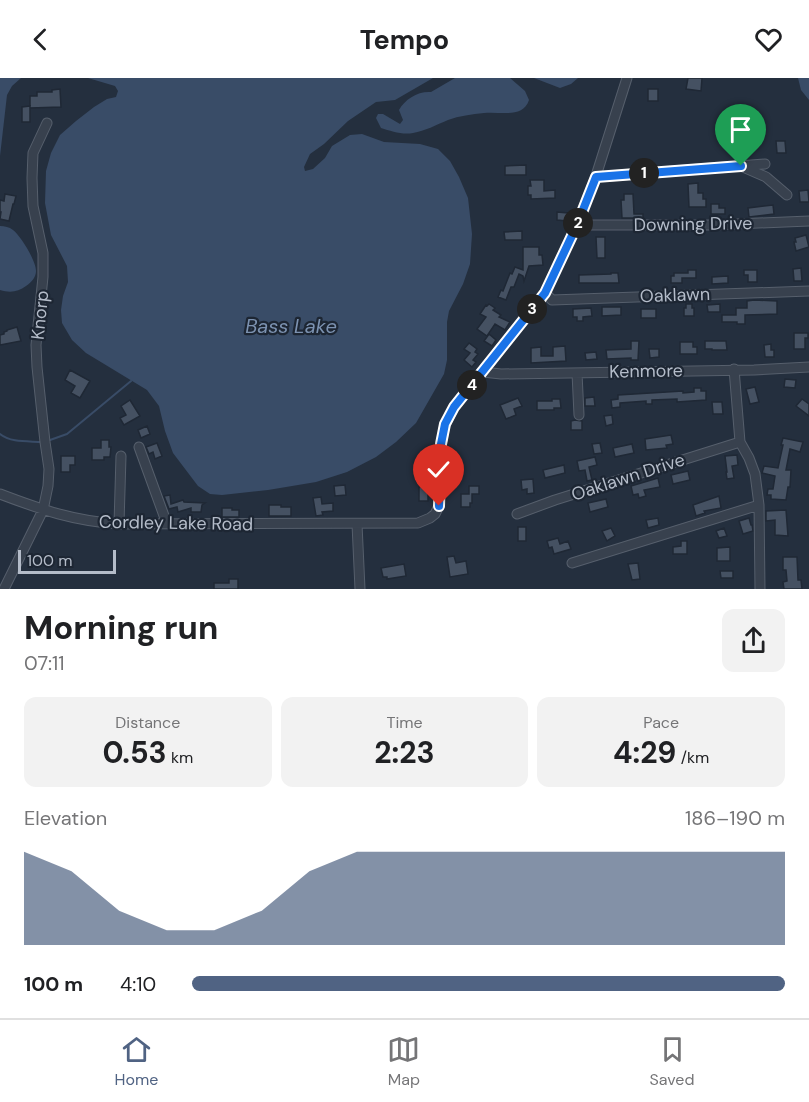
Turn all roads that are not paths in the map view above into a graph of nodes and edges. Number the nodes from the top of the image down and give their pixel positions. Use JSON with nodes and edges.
{"nodes":[{"id":1,"x":627,"y":78,"type":"edge"},
{"id":2,"x":47,"y":123,"type":"dead end"},
{"id":3,"x":765,"y":164,"type":"dead end"},
{"id":4,"x":741,"y":166,"type":"junction"},
{"id":5,"x":596,"y":177,"type":"junction"},
{"id":6,"x":787,"y":195,"type":"dead end"},
{"id":7,"x":809,"y":221,"type":"edge"},
{"id":8,"x":577,"y":225,"type":"junction"},
{"id":9,"x":809,"y":291,"type":"edge"},
{"id":10,"x":545,"y":293,"type":"junction"},
{"id":11,"x":809,"y":367,"type":"edge"},
{"id":12,"x":734,"y":369,"type":"junction"},
{"id":13,"x":483,"y":372,"type":"junction"},
{"id":14,"x":577,"y":373,"type":"junction"},
{"id":15,"x":579,"y":415,"type":"dead end"},
{"id":16,"x":740,"y":442,"type":"junction"},
{"id":17,"x":140,"y":447,"type":"dead end"},
{"id":18,"x":121,"y":456,"type":"dead end"},
{"id":19,"x":0,"y":494,"type":"edge"},
{"id":20,"x":759,"y":505,"type":"junction"},
{"id":21,"x":43,"y":510,"type":"junction"},
{"id":22,"x":517,"y":514,"type":"dead end"},
{"id":23,"x":119,"y":524,"type":"junction"},
{"id":24,"x":167,"y":524,"type":"junction"},
{"id":25,"x":357,"y":524,"type":"junction"},
{"id":26,"x":572,"y":563,"type":"dead end"},
{"id":27,"x":4,"y":589,"type":"edge"},
{"id":28,"x":360,"y":589,"type":"edge"},
{"id":29,"x":760,"y":589,"type":"edge"}],
"edges":[{"from":1,"to":5,"type":"street"},
{"from":2,"to":21,"type":"street","name":"Knorp"},
{"from":3,"to":4,"type":"street"},
{"from":4,"to":5,"type":"street"},
{"from":4,"to":6,"type":"street"},
{"from":5,"to":8,"type":"street"},
{"from":7,"to":8,"type":"street","name":"Downing Drive"},
{"from":8,"to":10,"type":"street"},
{"from":9,"to":10,"type":"street","name":"Oaklawn"},
{"from":10,"to":13,"type":"street"},
{"from":11,"to":12,"type":"street","name":"Kenmore"},
{"from":12,"to":14,"type":"street","name":"Kenmore"},
{"from":12,"to":16,"type":"street"},
{"from":13,"to":14,"type":"street","name":"Kenmore"},
{"from":13,"to":25,"type":"street","name":"Cordley Lake Road"},
{"from":14,"to":15,"type":"street"},
{"from":16,"to":20,"type":"street"},
{"from":16,"to":22,"type":"street","name":"Oaklawn Drive"},
{"from":17,"to":24,"type":"street"},
{"from":18,"to":23,"type":"street"},
{"from":19,"to":21,"type":"street","name":"Cordley Lake Road"},
{"from":20,"to":26,"type":"street"},
{"from":20,"to":29,"type":"street"},
{"from":21,"to":23,"type":"street","name":"Cordley Lake Road"},
{"from":21,"to":27,"type":"street","name":"Knorp"},
{"from":23,"to":24,"type":"street","name":"Cordley Lake Road"},
{"from":24,"to":25,"type":"street","name":"Cordley Lake Road"},
{"from":25,"to":28,"type":"street"}]}
